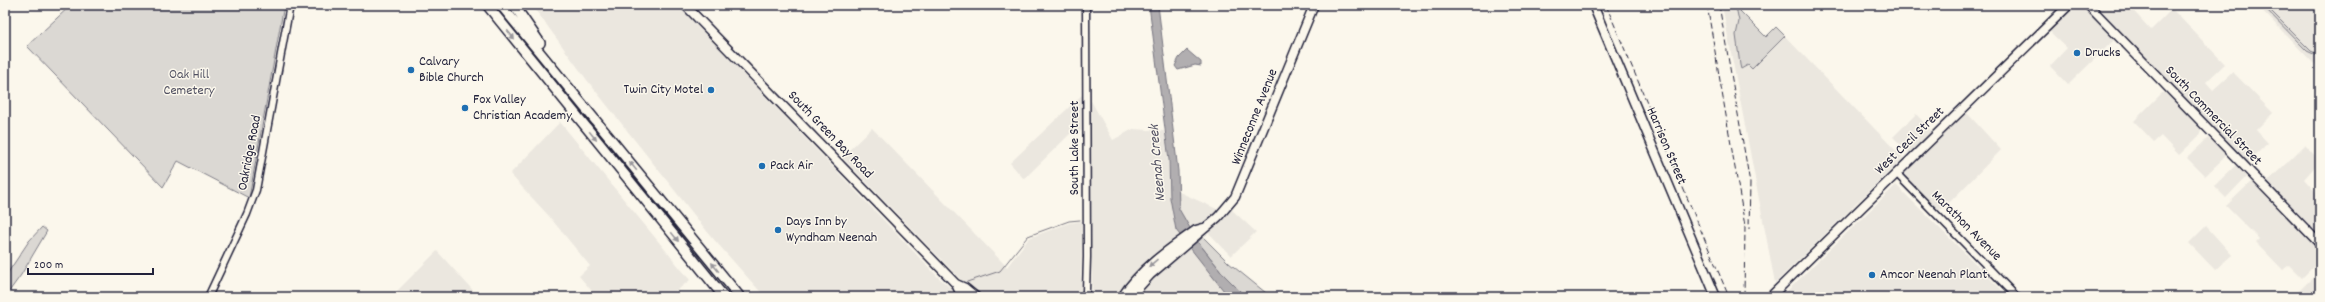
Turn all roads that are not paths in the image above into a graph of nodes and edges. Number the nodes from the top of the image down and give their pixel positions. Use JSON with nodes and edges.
{"nodes":[{"id":1,"x":290,"y":5,"type":"edge"},
{"id":2,"x":487,"y":5,"type":"edge"},
{"id":3,"x":502,"y":5,"type":"edge"},
{"id":4,"x":514,"y":5,"type":"edge"},
{"id":5,"x":685,"y":5,"type":"edge"},
{"id":6,"x":1086,"y":5,"type":"edge"},
{"id":7,"x":1314,"y":5,"type":"edge"},
{"id":8,"x":1593,"y":5,"type":"edge"},
{"id":9,"x":2069,"y":5,"type":"edge"},
{"id":10,"x":2088,"y":5,"type":"edge"},
{"id":11,"x":546,"y":57,"type":"junction"},
{"id":12,"x":1896,"y":173,"type":"junction"},
{"id":13,"x":1186,"y":241,"type":"junction"},
{"id":14,"x":2320,"y":244,"type":"edge"},
{"id":15,"x":956,"y":284,"type":"junction"},
{"id":16,"x":1085,"y":294,"type":"edge"},
{"id":17,"x":208,"y":297,"type":"edge"},
{"id":18,"x":724,"y":297,"type":"edge"},
{"id":19,"x":740,"y":297,"type":"edge"},
{"id":20,"x":965,"y":297,"type":"edge"},
{"id":21,"x":976,"y":297,"type":"edge"},
{"id":22,"x":1090,"y":297,"type":"edge"},
{"id":23,"x":1122,"y":297,"type":"edge"},
{"id":24,"x":1130,"y":297,"type":"edge"},
{"id":25,"x":1716,"y":297,"type":"edge"},
{"id":26,"x":1770,"y":297,"type":"edge"},
{"id":27,"x":2017,"y":297,"type":"edge"}],
"edges":[{"from":1,"to":17,"type":"street","name":"Oakridge Road"},
{"from":2,"to":18,"type":"highway","one_way":true},
{"from":3,"to":11,"type":"highway"},
{"from":4,"to":11,"type":"highway"},
{"from":5,"to":15,"type":"main road","name":"South Green Bay Road"},
{"from":6,"to":16,"type":"street","name":"South Lake Street"},
{"from":7,"to":13,"type":"main road","name":"Winneconne Avenue"},
{"from":8,"to":25,"type":"main road","name":"Harrison Street"},
{"from":9,"to":12,"type":"main road","name":"West Cecil Street"},
{"from":10,"to":14,"type":"main road","name":"South Commercial Street"},
{"from":19,"to":11,"type":"highway","one_way":true},
{"from":12,"to":26,"type":"main road","name":"West Cecil Street"},
{"from":12,"to":27,"type":"street","name":"Marathon Avenue"},
{"from":13,"to":23,"type":"main road","name":"Winneconne Avenue","one_way":true},
{"from":13,"to":24,"type":"main road","name":"Winneconne Avenue"},
{"from":15,"to":20,"type":"main road","name":"South Green Bay Road"},
{"from":15,"to":21,"type":"main road","name":"South Green Bay Road"},
{"from":16,"to":22,"type":"street","name":"South Lake Street"}]}
